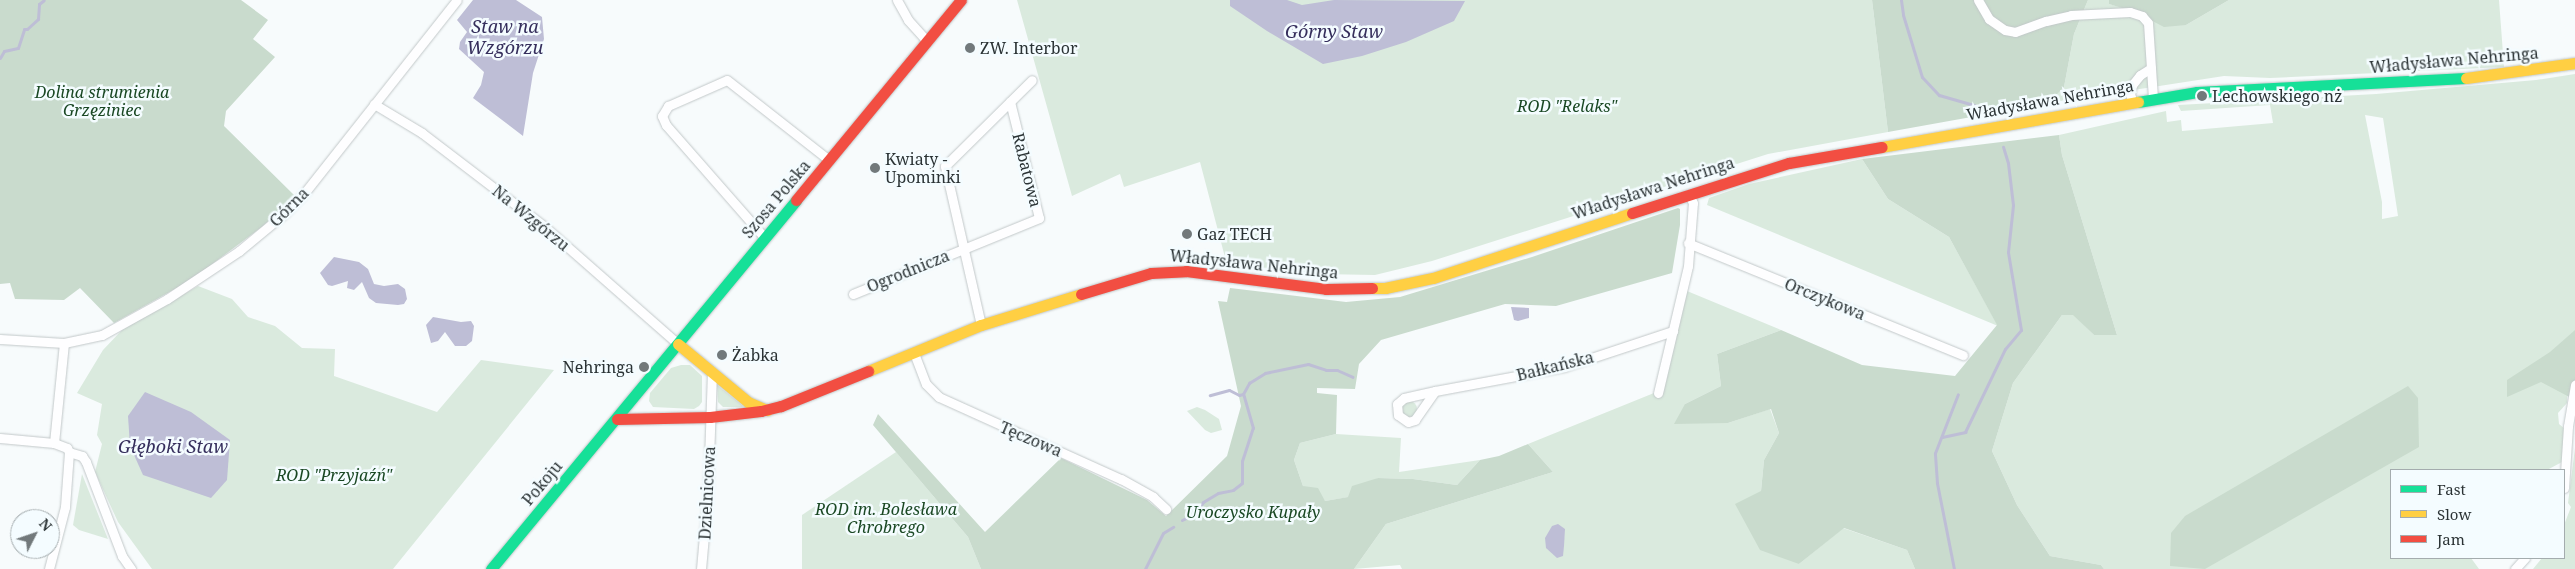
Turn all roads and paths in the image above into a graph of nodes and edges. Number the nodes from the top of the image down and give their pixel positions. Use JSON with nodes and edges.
{"nodes":[{"id":1,"x":457,"y":0,"type":"edge"},
{"id":2,"x":897,"y":0,"type":"edge"},
{"id":3,"x":961,"y":0,"type":"edge"},
{"id":4,"x":1978,"y":2,"type":"edge"},
{"id":5,"x":927,"y":41,"type":"junction"},
{"id":6,"x":2575,"y":64,"type":"edge"},
{"id":7,"x":2151,"y":68,"type":"junction"},
{"id":8,"x":1032,"y":80,"type":"dead end"},
{"id":9,"x":2153,"y":99,"type":"junction"},
{"id":10,"x":1010,"y":102,"type":"junction"},
{"id":11,"x":2133,"y":102,"type":"junction"},
{"id":12,"x":374,"y":104,"type":"junction"},
{"id":13,"x":829,"y":160,"type":"junction"},
{"id":14,"x":945,"y":166,"type":"joint"},
{"id":15,"x":1689,"y":194,"type":"junction"},
{"id":16,"x":764,"y":238,"type":"junction"},
{"id":17,"x":1688,"y":243,"type":"junction"},
{"id":18,"x":963,"y":249,"type":"junction"},
{"id":19,"x":852,"y":294,"type":"dead end"},
{"id":20,"x":981,"y":325,"type":"junction"},
{"id":21,"x":1673,"y":331,"type":"junction"},
{"id":22,"x":0,"y":338,"type":"edge"},
{"id":23,"x":64,"y":343,"type":"junction"},
{"id":24,"x":678,"y":344,"type":"junction"},
{"id":25,"x":914,"y":353,"type":"junction"},
{"id":26,"x":1962,"y":355,"type":"dead end"},
{"id":27,"x":712,"y":371,"type":"junction"},
{"id":28,"x":2575,"y":385,"type":"edge"},
{"id":29,"x":1435,"y":392,"type":"dead end"},
{"id":30,"x":1658,"y":393,"type":"dead end"},
{"id":31,"x":742,"y":397,"type":"junction"},
{"id":32,"x":767,"y":410,"type":"junction"},
{"id":33,"x":743,"y":414,"type":"junction"},
{"id":34,"x":710,"y":417,"type":"junction"},
{"id":35,"x":616,"y":418,"type":"junction"},
{"id":36,"x":0,"y":438,"type":"edge"},
{"id":37,"x":54,"y":443,"type":"junction"},
{"id":38,"x":70,"y":452,"type":"junction"},
{"id":39,"x":2565,"y":472,"type":"edge"},
{"id":40,"x":1166,"y":509,"type":"dead end"},
{"id":41,"x":2524,"y":559,"type":"edge"},
{"id":42,"x":49,"y":569,"type":"edge"},
{"id":43,"x":131,"y":569,"type":"edge"},
{"id":44,"x":491,"y":569,"type":"edge"},
{"id":45,"x":701,"y":569,"type":"edge"},
{"id":46,"x":2515,"y":569,"type":"edge"}],
"edges":[{"from":1,"to":12,"type":"street","name":"Górna"},
{"from":2,"to":5,"type":"street"},
{"from":3,"to":5,"type":"street","name":"Szosa Polska"},
{"from":4,"to":7,"type":"street"},
{"from":5,"to":13,"type":"street","name":"Szosa Polska"},
{"from":6,"to":9,"type":"street","name":"Władysława Nehringa"},
{"from":7,"to":9,"type":"street"},
{"from":7,"to":11,"type":"street"},
{"from":8,"to":10,"type":"street","name":"Rabatowa"},
{"from":9,"to":11,"type":"street","name":"Władysława Nehringa"},
{"from":10,"to":14,"type":"street","name":"Rabatowa"},
{"from":10,"to":18,"type":"street","name":"Rabatowa"},
{"from":11,"to":15,"type":"street","name":"Władysława Nehringa"},
{"from":12,"to":23,"type":"street","name":"Górna"},
{"from":12,"to":24,"type":"street","name":"Na Wzgórzu"},
{"from":13,"to":16,"type":"street","name":"Szosa Polska"},
{"from":13,"to":16,"type":"street"},
{"from":14,"to":18,"type":"street","name":"Ogrodnicza"},
{"from":15,"to":17,"type":"street"},
{"from":15,"to":20,"type":"street","name":"Władysława Nehringa"},
{"from":16,"to":24,"type":"street","name":"Szosa Polska"},
{"from":17,"to":21,"type":"street"},
{"from":17,"to":26,"type":"street","name":"Orczykowa"},
{"from":18,"to":19,"type":"street","name":"Ogrodnicza"},
{"from":18,"to":20,"type":"street","name":"Ogrodnicza"},
{"from":20,"to":25,"type":"street","name":"Władysława Nehringa"},
{"from":21,"to":29,"type":"street","name":"Bałkańska"},
{"from":21,"to":30,"type":"street"},
{"from":22,"to":23,"type":"street","name":"Górna"},
{"from":23,"to":37,"type":"street"},
{"from":24,"to":27,"type":"street"},
{"from":24,"to":35,"type":"street","name":"Szosa Polska"},
{"from":25,"to":32,"type":"street","name":"Władysława Nehringa"},
{"from":25,"to":40,"type":"street","name":"Tęczowa"},
{"from":27,"to":31,"type":"street"},
{"from":27,"to":34,"type":"street"},
{"from":28,"to":39,"type":"street"},
{"from":31,"to":32,"type":"street"},
{"from":31,"to":33,"type":"street"},
{"from":32,"to":33,"type":"street","name":"Władysława Nehringa"},
{"from":33,"to":34,"type":"street","name":"Władysława Nehringa"},
{"from":34,"to":35,"type":"street","name":"Władysława Nehringa"},
{"from":34,"to":45,"type":"street","name":"Dzielnicowa"},
{"from":35,"to":44,"type":"street","name":"Pokoju"},
{"from":36,"to":37,"type":"street"},
{"from":37,"to":38,"type":"street"},
{"from":38,"to":42,"type":"street"},
{"from":38,"to":43,"type":"street"},
{"from":41,"to":46,"type":"street"}]}
